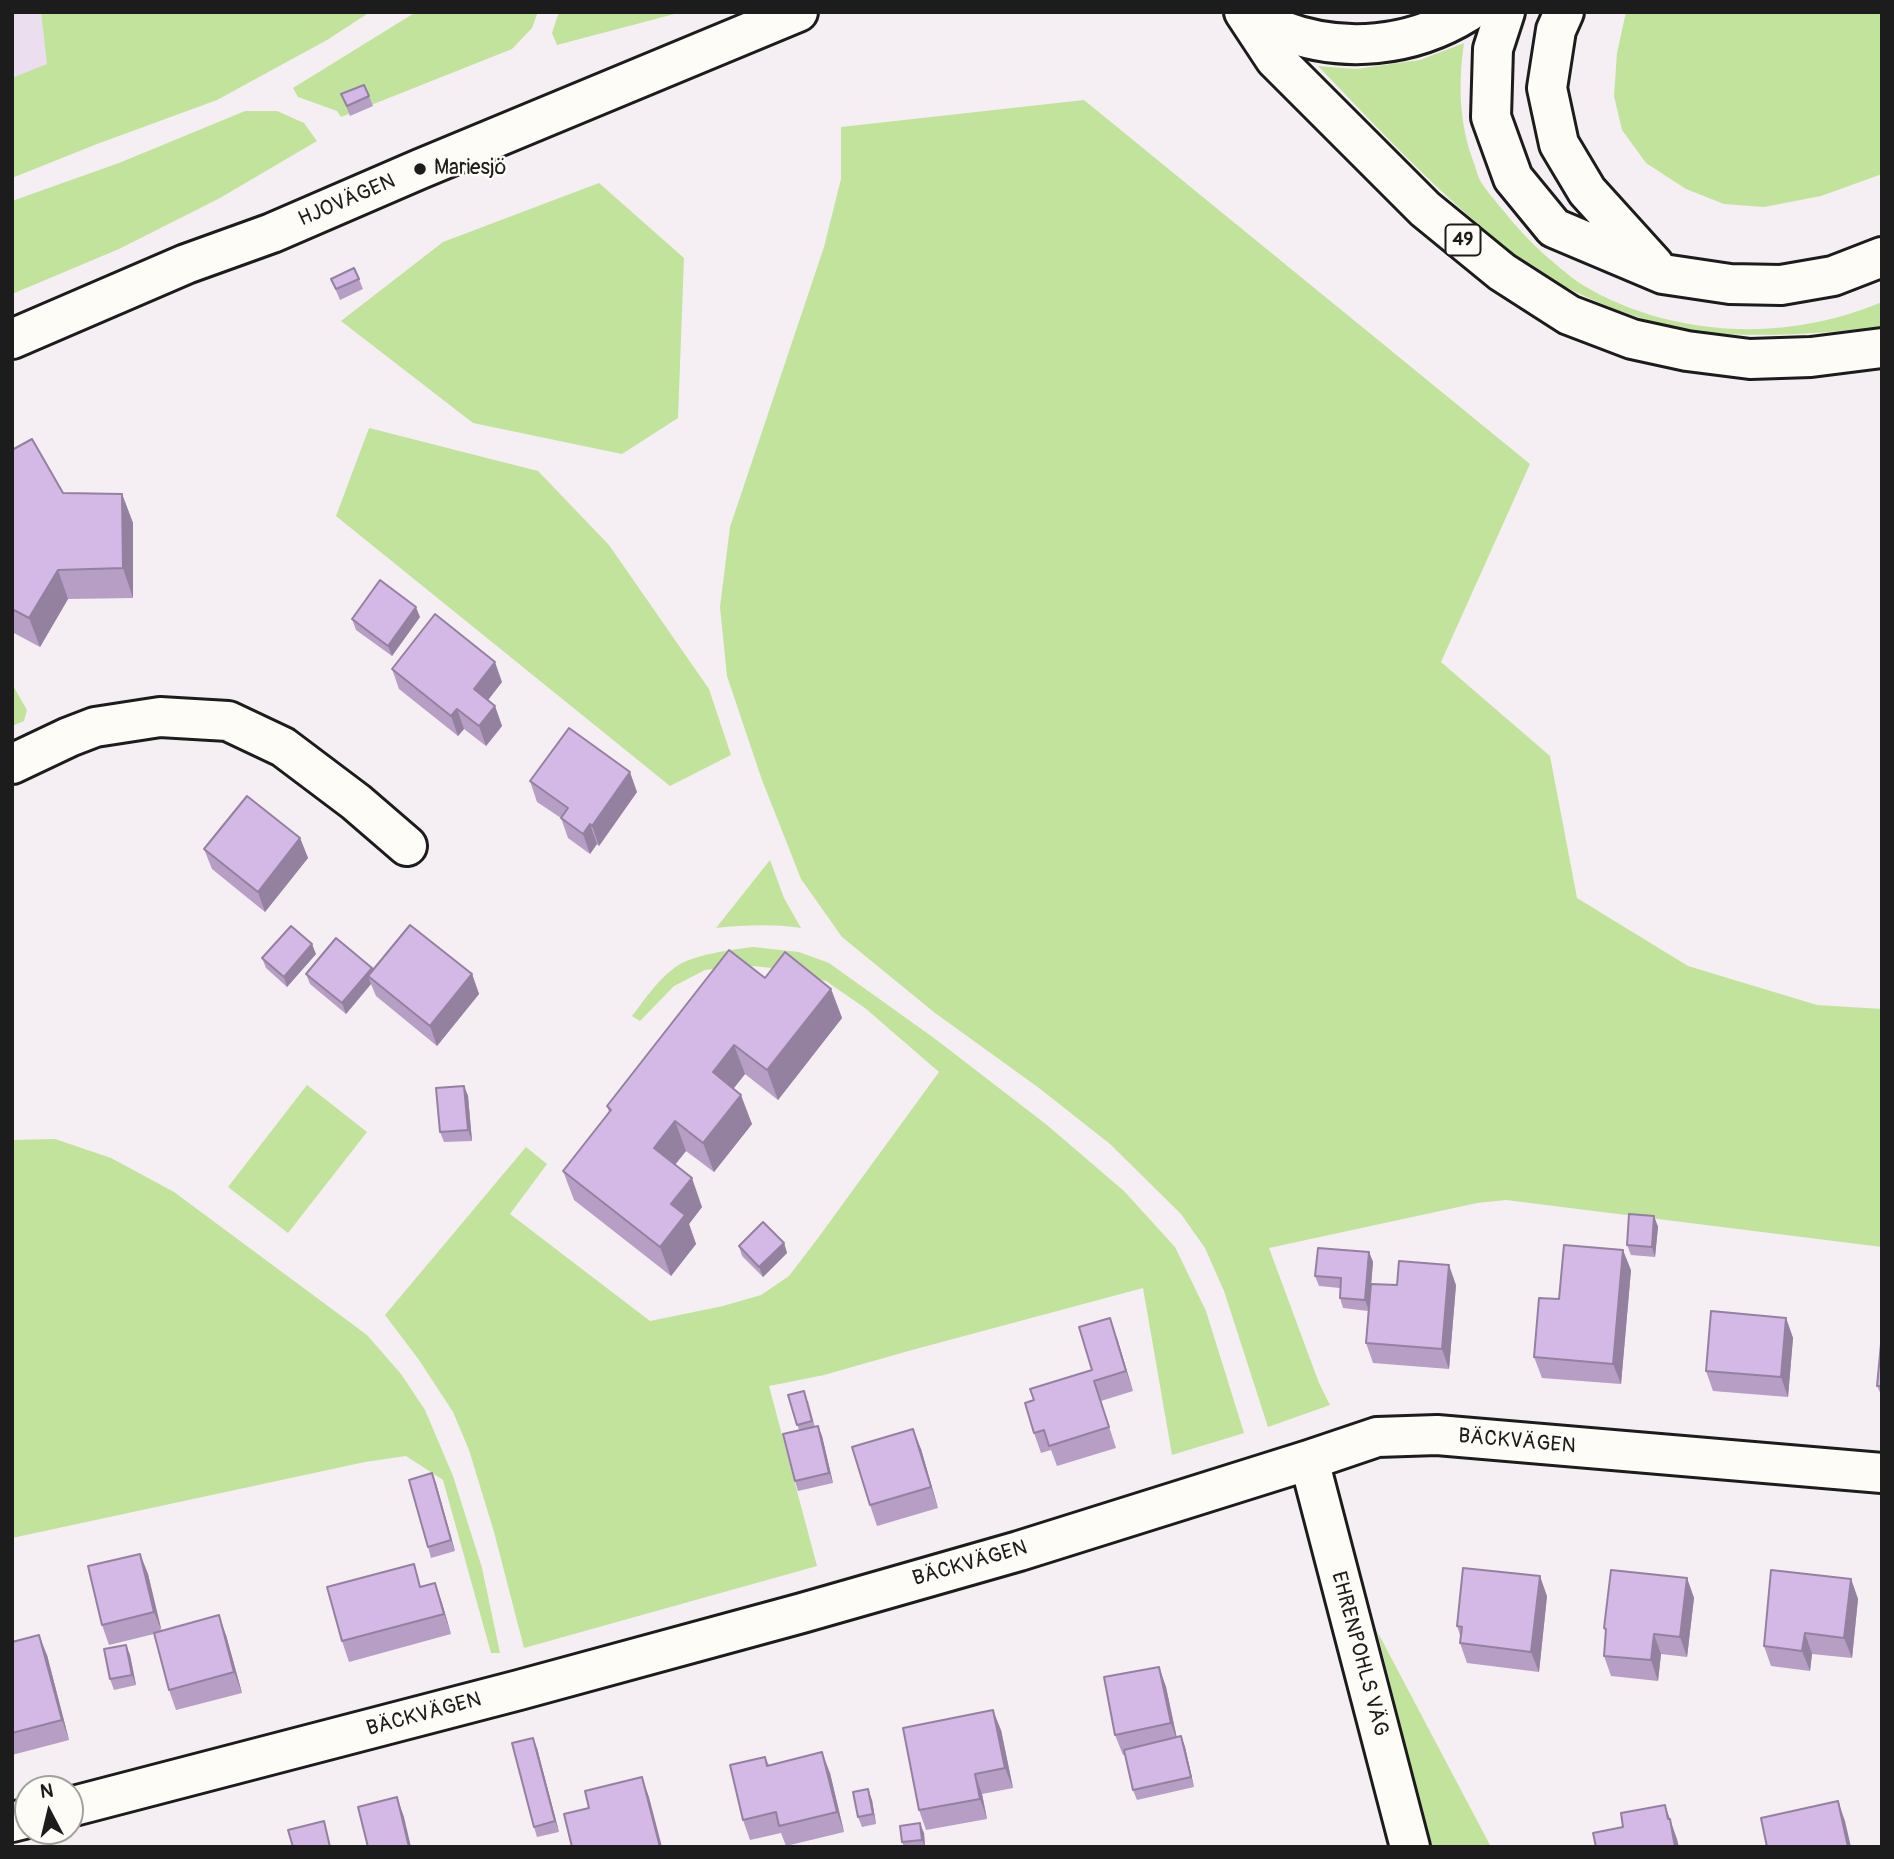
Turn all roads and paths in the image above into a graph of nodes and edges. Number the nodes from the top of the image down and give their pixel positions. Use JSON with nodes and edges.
{"nodes":[{"id":1,"x":798,"y":12,"type":"edge"},
{"id":2,"x":1246,"y":12,"type":"edge"},
{"id":3,"x":1468,"y":12,"type":"edge"},
{"id":4,"x":1504,"y":12,"type":"edge"},
{"id":5,"x":1564,"y":12,"type":"edge"},
{"id":6,"x":1882,"y":257,"type":"edge"},
{"id":7,"x":1663,"y":274,"type":"junction"},
{"id":8,"x":12,"y":339,"type":"edge"},
{"id":9,"x":1882,"y":348,"type":"edge"},
{"id":10,"x":12,"y":764,"type":"edge"},
{"id":11,"x":407,"y":846,"type":"dead end"},
{"id":12,"x":1309,"y":1460,"type":"junction"},
{"id":13,"x":1882,"y":1473,"type":"edge"},
{"id":14,"x":84,"y":1803,"type":"edge"},
{"id":15,"x":1410,"y":1847,"type":"edge"}],
"edges":[{"from":1,"to":8,"type":"main road","name":"HJOVÄGEN"},
{"from":2,"to":3,"type":"main road"},
{"from":2,"to":9,"type":"main road","number":"49"},
{"from":4,"to":7,"type":"main road"},
{"from":5,"to":7,"type":"main road"},
{"from":6,"to":7,"type":"main road"},
{"from":10,"to":11,"type":"main road"},
{"from":12,"to":13,"type":"main road","name":"BÄCKVÄGEN"},
{"from":12,"to":14,"type":"main road","name":"BÄCKVÄGEN"},
{"from":12,"to":15,"type":"main road","name":"EHRENPOHLS VÄG"}]}
